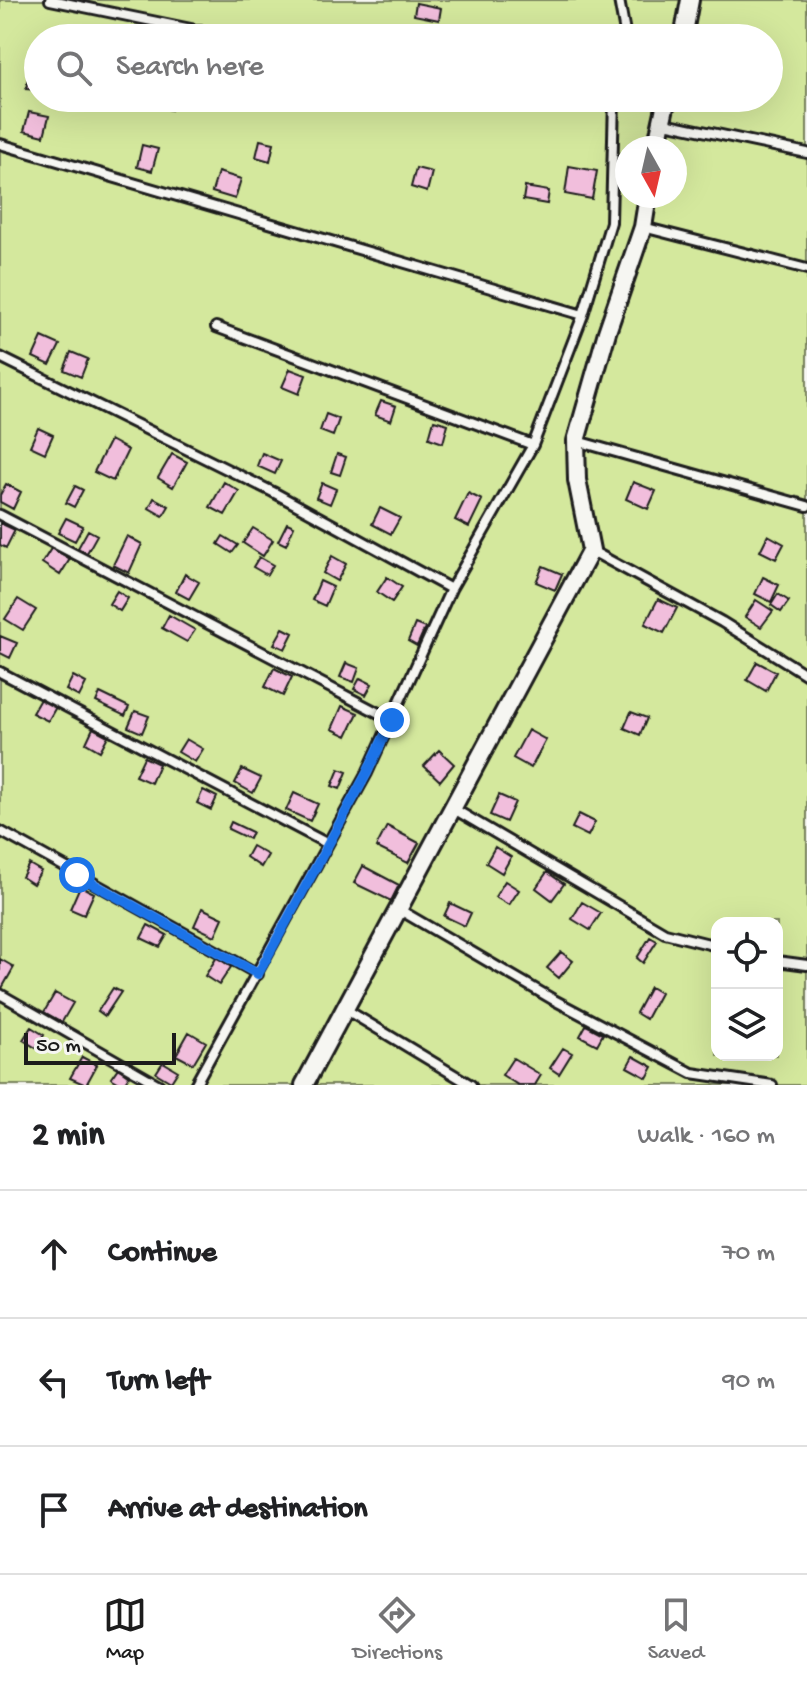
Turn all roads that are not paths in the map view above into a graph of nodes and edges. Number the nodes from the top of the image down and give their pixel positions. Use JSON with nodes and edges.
{"nodes":[{"id":1,"x":50,"y":0,"type":"edge"},
{"id":2,"x":619,"y":0,"type":"edge"},
{"id":3,"x":690,"y":0,"type":"edge"},
{"id":4,"x":167,"y":24,"type":"edge"},
{"id":5,"x":623,"y":24,"type":"edge"},
{"id":6,"x":686,"y":24,"type":"edge"},
{"id":7,"x":614,"y":112,"type":"edge"},
{"id":8,"x":663,"y":112,"type":"edge"},
{"id":9,"x":660,"y":122,"type":"junction"},
{"id":10,"x":658,"y":136,"type":"edge"},
{"id":11,"x":0,"y":144,"type":"edge"},
{"id":12,"x":807,"y":153,"type":"edge"},
{"id":13,"x":646,"y":208,"type":"edge"},
{"id":14,"x":643,"y":227,"type":"junction"},
{"id":15,"x":807,"y":269,"type":"edge"},
{"id":16,"x":583,"y":315,"type":"junction"},
{"id":17,"x":216,"y":327,"type":"dead end"},
{"id":18,"x":0,"y":357,"type":"edge"},
{"id":19,"x":576,"y":441,"type":"junction"},
{"id":20,"x":533,"y":445,"type":"junction"},
{"id":21,"x":807,"y":506,"type":"edge"},
{"id":22,"x":0,"y":515,"type":"edge"},
{"id":23,"x":591,"y":550,"type":"junction"},
{"id":24,"x":451,"y":589,"type":"junction"},
{"id":25,"x":0,"y":672,"type":"edge"},
{"id":26,"x":807,"y":675,"type":"edge"},
{"id":27,"x":392,"y":720,"type":"junction"},
{"id":28,"x":454,"y":809,"type":"junction"},
{"id":29,"x":0,"y":831,"type":"edge"},
{"id":30,"x":328,"y":844,"type":"junction"},
{"id":31,"x":400,"y":910,"type":"junction"},
{"id":32,"x":711,"y":944,"type":"edge"},
{"id":33,"x":783,"y":962,"type":"edge"},
{"id":34,"x":807,"y":965,"type":"edge"},
{"id":35,"x":258,"y":974,"type":"junction"},
{"id":36,"x":0,"y":994,"type":"edge"},
{"id":37,"x":345,"y":1009,"type":"junction"},
{"id":38,"x":159,"y":1085,"type":"edge"},
{"id":39,"x":195,"y":1085,"type":"edge"},
{"id":40,"x":304,"y":1085,"type":"edge"},
{"id":41,"x":471,"y":1085,"type":"edge"},
{"id":42,"x":772,"y":1085,"type":"edge"}],
"edges":[{"from":1,"to":4,"type":"lane"},
{"from":2,"to":5,"type":"lane"},
{"from":3,"to":6,"type":"street"},
{"from":7,"to":16,"type":"lane"},
{"from":8,"to":9,"type":"street"},
{"from":9,"to":10,"type":"street"},
{"from":9,"to":12,"type":"lane"},
{"from":11,"to":16,"type":"lane"},
{"from":13,"to":14,"type":"street"},
{"from":14,"to":15,"type":"lane"},
{"from":14,"to":19,"type":"street"},
{"from":16,"to":20,"type":"lane"},
{"from":17,"to":20,"type":"lane"},
{"from":18,"to":24,"type":"lane"},
{"from":19,"to":21,"type":"lane"},
{"from":19,"to":23,"type":"street"},
{"from":20,"to":24,"type":"lane"},
{"from":22,"to":27,"type":"lane"},
{"from":23,"to":26,"type":"lane"},
{"from":23,"to":28,"type":"street"},
{"from":24,"to":27,"type":"lane"},
{"from":25,"to":30,"type":"lane"},
{"from":27,"to":30,"type":"lane"},
{"from":28,"to":31,"type":"street"},
{"from":28,"to":32,"type":"lane"},
{"from":29,"to":35,"type":"lane"},
{"from":30,"to":35,"type":"lane"},
{"from":31,"to":37,"type":"street"},
{"from":31,"to":42,"type":"lane"},
{"from":33,"to":34,"type":"lane"},
{"from":35,"to":39,"type":"lane"},
{"from":36,"to":38,"type":"lane"},
{"from":37,"to":40,"type":"street"},
{"from":37,"to":41,"type":"lane"}]}
